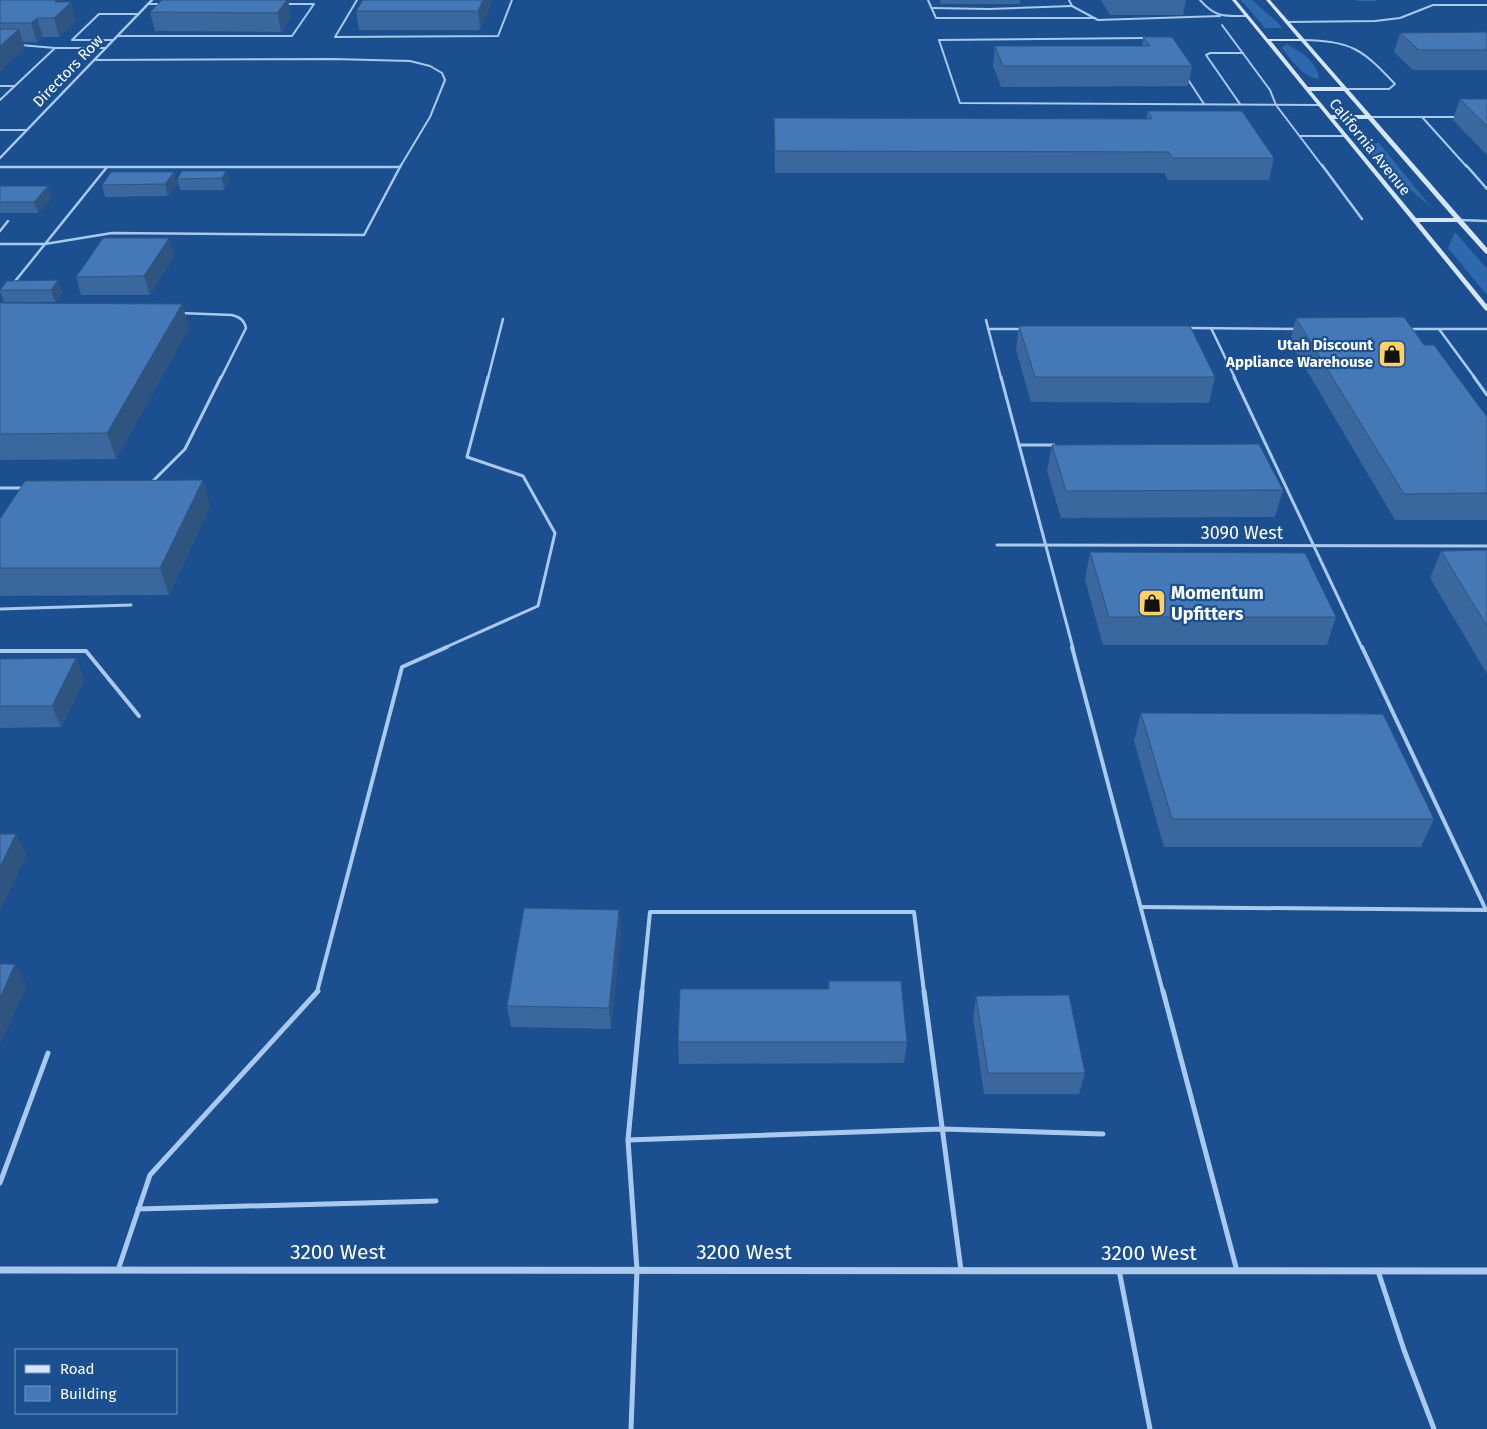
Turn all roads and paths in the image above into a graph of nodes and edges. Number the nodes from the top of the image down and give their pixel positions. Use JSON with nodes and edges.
{"nodes":[{"id":1,"x":152,"y":0,"type":"edge"},
{"id":2,"x":358,"y":0,"type":"edge"},
{"id":3,"x":512,"y":0,"type":"edge"},
{"id":4,"x":928,"y":0,"type":"edge"},
{"id":5,"x":1069,"y":0,"type":"edge"},
{"id":6,"x":1200,"y":0,"type":"edge"},
{"id":7,"x":1234,"y":0,"type":"edge"},
{"id":8,"x":1268,"y":0,"type":"edge"},
{"id":9,"x":148,"y":4,"type":"junction"},
{"id":10,"x":165,"y":4,"type":"edge"},
{"id":11,"x":278,"y":4,"type":"edge"},
{"id":12,"x":1487,"y":5,"type":"edge"},
{"id":13,"x":1072,"y":6,"type":"junction"},
{"id":14,"x":933,"y":8,"type":"junction"},
{"id":15,"x":139,"y":14,"type":"junction"},
{"id":16,"x":1220,"y":16,"type":"junction"},
{"id":17,"x":1248,"y":16,"type":"junction"},
{"id":18,"x":1095,"y":18,"type":"junction"},
{"id":19,"x":1286,"y":22,"type":"junction"},
{"id":20,"x":1222,"y":25,"type":"dead end"},
{"id":21,"x":118,"y":36,"type":"junction"},
{"id":22,"x":1151,"y":38,"type":"edge"},
{"id":23,"x":113,"y":40,"type":"junction"},
{"id":24,"x":1266,"y":40,"type":"junction"},
{"id":25,"x":1302,"y":40,"type":"junction"},
{"id":26,"x":17,"y":45,"type":"edge"},
{"id":27,"x":55,"y":48,"type":"junction"},
{"id":28,"x":106,"y":48,"type":"junction"},
{"id":29,"x":1243,"y":53,"type":"junction"},
{"id":30,"x":94,"y":60,"type":"junction"},
{"id":31,"x":1182,"y":71,"type":"edge"},
{"id":32,"x":0,"y":86,"type":"edge"},
{"id":33,"x":15,"y":86,"type":"junction"},
{"id":34,"x":1307,"y":89,"type":"junction"},
{"id":35,"x":1345,"y":89,"type":"junction"},
{"id":36,"x":0,"y":100,"type":"edge"},
{"id":37,"x":1204,"y":104,"type":"junction"},
{"id":38,"x":1240,"y":104,"type":"junction"},
{"id":39,"x":1276,"y":104,"type":"junction"},
{"id":40,"x":1320,"y":105,"type":"junction"},
{"id":41,"x":1370,"y":117,"type":"junction"},
{"id":42,"x":1422,"y":117,"type":"junction"},
{"id":43,"x":1459,"y":117,"type":"dead end"},
{"id":44,"x":1330,"y":118,"type":"junction"},
{"id":45,"x":0,"y":130,"type":"edge"},
{"id":46,"x":27,"y":130,"type":"junction"},
{"id":47,"x":1300,"y":136,"type":"junction"},
{"id":48,"x":1346,"y":136,"type":"junction"},
{"id":49,"x":0,"y":158,"type":"edge"},
{"id":50,"x":0,"y":167,"type":"edge"},
{"id":51,"x":107,"y":167,"type":"junction"},
{"id":52,"x":400,"y":167,"type":"junction"},
{"id":53,"x":1487,"y":189,"type":"edge"},
{"id":54,"x":1362,"y":219,"type":"dead end"},
{"id":55,"x":1414,"y":220,"type":"junction"},
{"id":56,"x":1459,"y":220,"type":"junction"},
{"id":57,"x":8,"y":221,"type":"dead end"},
{"id":58,"x":1487,"y":221,"type":"edge"},
{"id":59,"x":0,"y":231,"type":"edge"},
{"id":60,"x":0,"y":244,"type":"edge"},
{"id":61,"x":44,"y":244,"type":"junction"},
{"id":62,"x":1487,"y":252,"type":"edge"},
{"id":63,"x":9,"y":289,"type":"edge"},
{"id":64,"x":1487,"y":309,"type":"edge"},
{"id":65,"x":178,"y":313,"type":"edge"},
{"id":66,"x":503,"y":319,"type":"dead end"},
{"id":67,"x":986,"y":320,"type":"dead end"},
{"id":68,"x":1182,"y":328,"type":"edge"},
{"id":69,"x":1212,"y":328,"type":"junction"},
{"id":70,"x":1300,"y":328,"type":"edge"},
{"id":71,"x":988,"y":329,"type":"junction"},
{"id":72,"x":1027,"y":329,"type":"edge"},
{"id":73,"x":1399,"y":329,"type":"edge"},
{"id":74,"x":1439,"y":329,"type":"junction"},
{"id":75,"x":1487,"y":329,"type":"edge"},
{"id":76,"x":1487,"y":395,"type":"edge"},
{"id":77,"x":1019,"y":445,"type":"junction"},
{"id":78,"x":1059,"y":445,"type":"edge"},
{"id":79,"x":1256,"y":445,"type":"edge"},
{"id":80,"x":1266,"y":445,"type":"junction"},
{"id":81,"x":147,"y":483,"type":"edge"},
{"id":82,"x":0,"y":488,"type":"edge"},
{"id":83,"x":28,"y":488,"type":"edge"},
{"id":84,"x":997,"y":545,"type":"dead end"},
{"id":85,"x":1046,"y":546,"type":"junction"},
{"id":86,"x":1314,"y":546,"type":"junction"},
{"id":87,"x":1487,"y":546,"type":"edge"},
{"id":88,"x":131,"y":605,"type":"dead end"},
{"id":89,"x":0,"y":608,"type":"edge"},
{"id":90,"x":0,"y":651,"type":"edge"},
{"id":91,"x":139,"y":716,"type":"dead end"},
{"id":92,"x":1141,"y":907,"type":"junction"},
{"id":93,"x":1486,"y":910,"type":"edge"},
{"id":94,"x":48,"y":1053,"type":"dead end"},
{"id":95,"x":942,"y":1129,"type":"junction"},
{"id":96,"x":1103,"y":1134,"type":"dead end"},
{"id":97,"x":628,"y":1140,"type":"junction"},
{"id":98,"x":0,"y":1184,"type":"edge"},
{"id":99,"x":436,"y":1201,"type":"dead end"},
{"id":100,"x":138,"y":1209,"type":"junction"},
{"id":101,"x":0,"y":1270,"type":"edge"},
{"id":102,"x":118,"y":1270,"type":"junction"},
{"id":103,"x":637,"y":1270,"type":"junction"},
{"id":104,"x":961,"y":1270,"type":"junction"},
{"id":105,"x":1119,"y":1270,"type":"junction"},
{"id":106,"x":1237,"y":1271,"type":"junction"},
{"id":107,"x":1378,"y":1271,"type":"junction"},
{"id":108,"x":1487,"y":1271,"type":"edge"},
{"id":109,"x":630,"y":1429,"type":"edge"},
{"id":110,"x":1150,"y":1429,"type":"edge"},
{"id":111,"x":1434,"y":1429,"type":"edge"}],
"edges":[{"from":1,"to":9,"type":"street","name":"Directors Row"},
{"from":2,"to":3,"type":"lane"},
{"from":4,"to":14,"type":"lane"},
{"from":5,"to":13,"type":"lane"},
{"from":6,"to":16,"type":"lane"},
{"from":7,"to":17,"type":"main road","name":"California Avenue"},
{"from":8,"to":19,"type":"main road","name":"California Avenue"},
{"from":9,"to":10,"type":"lane"},
{"from":9,"to":15,"type":"street","name":"Directors Row"},
{"from":11,"to":21,"type":"lane"},
{"from":12,"to":19,"type":"lane"},
{"from":13,"to":14,"type":"lane"},
{"from":13,"to":18,"type":"lane"},
{"from":14,"to":18,"type":"lane"},
{"from":15,"to":21,"type":"street","name":"Directors Row"},
{"from":15,"to":23,"type":"lane"},
{"from":16,"to":17,"type":"lane"},
{"from":16,"to":18,"type":"lane"},
{"from":17,"to":24,"type":"main road","name":"California Avenue"},
{"from":19,"to":25,"type":"main road","name":"California Avenue"},
{"from":20,"to":29,"type":"lane"},
{"from":21,"to":23,"type":"street","name":"Directors Row"},
{"from":22,"to":37,"type":"lane"},
{"from":23,"to":28,"type":"street","name":"Directors Row"},
{"from":24,"to":25,"type":"main road"},
{"from":24,"to":34,"type":"main road","name":"California Avenue"},
{"from":25,"to":35,"type":"main road","name":"California Avenue"},
{"from":25,"to":35,"type":"lane"},
{"from":26,"to":27,"type":"lane"},
{"from":27,"to":28,"type":"lane"},
{"from":27,"to":33,"type":"lane"},
{"from":28,"to":30,"type":"street","name":"Directors Row"},
{"from":29,"to":38,"type":"lane"},
{"from":29,"to":39,"type":"lane"},
{"from":30,"to":46,"type":"street","name":"Directors Row"},
{"from":30,"to":52,"type":"lane"},
{"from":31,"to":37,"type":"lane"},
{"from":32,"to":33,"type":"lane"},
{"from":33,"to":36,"type":"lane"},
{"from":34,"to":35,"type":"main road"},
{"from":34,"to":40,"type":"main road","name":"California Avenue"},
{"from":35,"to":41,"type":"main road","name":"California Avenue"},
{"from":37,"to":38,"type":"lane"},
{"from":38,"to":39,"type":"lane"},
{"from":39,"to":40,"type":"lane"},
{"from":39,"to":47,"type":"lane"},
{"from":40,"to":44,"type":"main road","name":"California Avenue"},
{"from":41,"to":42,"type":"lane"},
{"from":41,"to":44,"type":"main road"},
{"from":41,"to":56,"type":"main road","name":"California Avenue"},
{"from":42,"to":43,"type":"lane"},
{"from":42,"to":53,"type":"lane"},
{"from":44,"to":48,"type":"main road","name":"California Avenue"},
{"from":45,"to":46,"type":"lane"},
{"from":46,"to":49,"type":"street","name":"Directors Row"},
{"from":47,"to":48,"type":"lane"},
{"from":47,"to":54,"type":"lane"},
{"from":48,"to":55,"type":"main road","name":"California Avenue"},
{"from":50,"to":51,"type":"lane"},
{"from":51,"to":52,"type":"lane"},
{"from":51,"to":61,"type":"lane"},
{"from":52,"to":61,"type":"lane"},
{"from":55,"to":56,"type":"main road"},
{"from":55,"to":64,"type":"main road","name":"California Avenue"},
{"from":56,"to":58,"type":"lane"},
{"from":56,"to":62,"type":"main road","name":"California Avenue"},
{"from":57,"to":59,"type":"lane"},
{"from":60,"to":61,"type":"lane"},
{"from":61,"to":63,"type":"lane"},
{"from":65,"to":81,"type":"lane"},
{"from":66,"to":100,"type":"lane"},
{"from":67,"to":71,"type":"lane"},
{"from":68,"to":69,"type":"lane"},
{"from":69,"to":70,"type":"lane"},
{"from":69,"to":80,"type":"lane"},
{"from":71,"to":72,"type":"lane"},
{"from":71,"to":77,"type":"lane"},
{"from":73,"to":74,"type":"lane"},
{"from":74,"to":75,"type":"lane"},
{"from":74,"to":76,"type":"lane"},
{"from":77,"to":78,"type":"lane"},
{"from":77,"to":85,"type":"lane"},
{"from":79,"to":80,"type":"lane"},
{"from":80,"to":86,"type":"lane"},
{"from":82,"to":83,"type":"lane"},
{"from":84,"to":85,"type":"lane","name":"3090 West"},
{"from":85,"to":86,"type":"lane","name":"3090 West"},
{"from":85,"to":92,"type":"lane"},
{"from":86,"to":87,"type":"lane","name":"3090 West"},
{"from":86,"to":93,"type":"lane"},
{"from":88,"to":89,"type":"lane"},
{"from":90,"to":91,"type":"lane"},
{"from":92,"to":93,"type":"lane"},
{"from":92,"to":106,"type":"lane"},
{"from":94,"to":98,"type":"lane"},
{"from":95,"to":96,"type":"lane"},
{"from":95,"to":97,"type":"lane"},
{"from":95,"to":97,"type":"lane"},
{"from":95,"to":104,"type":"lane"},
{"from":97,"to":103,"type":"lane"},
{"from":99,"to":100,"type":"lane"},
{"from":100,"to":102,"type":"lane"},
{"from":101,"to":102,"type":"street","name":"3200 West"},
{"from":102,"to":103,"type":"street","name":"3200 West"},
{"from":103,"to":104,"type":"street","name":"3200 West"},
{"from":103,"to":109,"type":"lane"},
{"from":104,"to":105,"type":"street","name":"3200 West"},
{"from":105,"to":106,"type":"street","name":"3200 West"},
{"from":105,"to":110,"type":"lane"},
{"from":106,"to":107,"type":"street","name":"3200 West"},
{"from":107,"to":108,"type":"street","name":"3200 West"},
{"from":107,"to":111,"type":"lane"}]}
